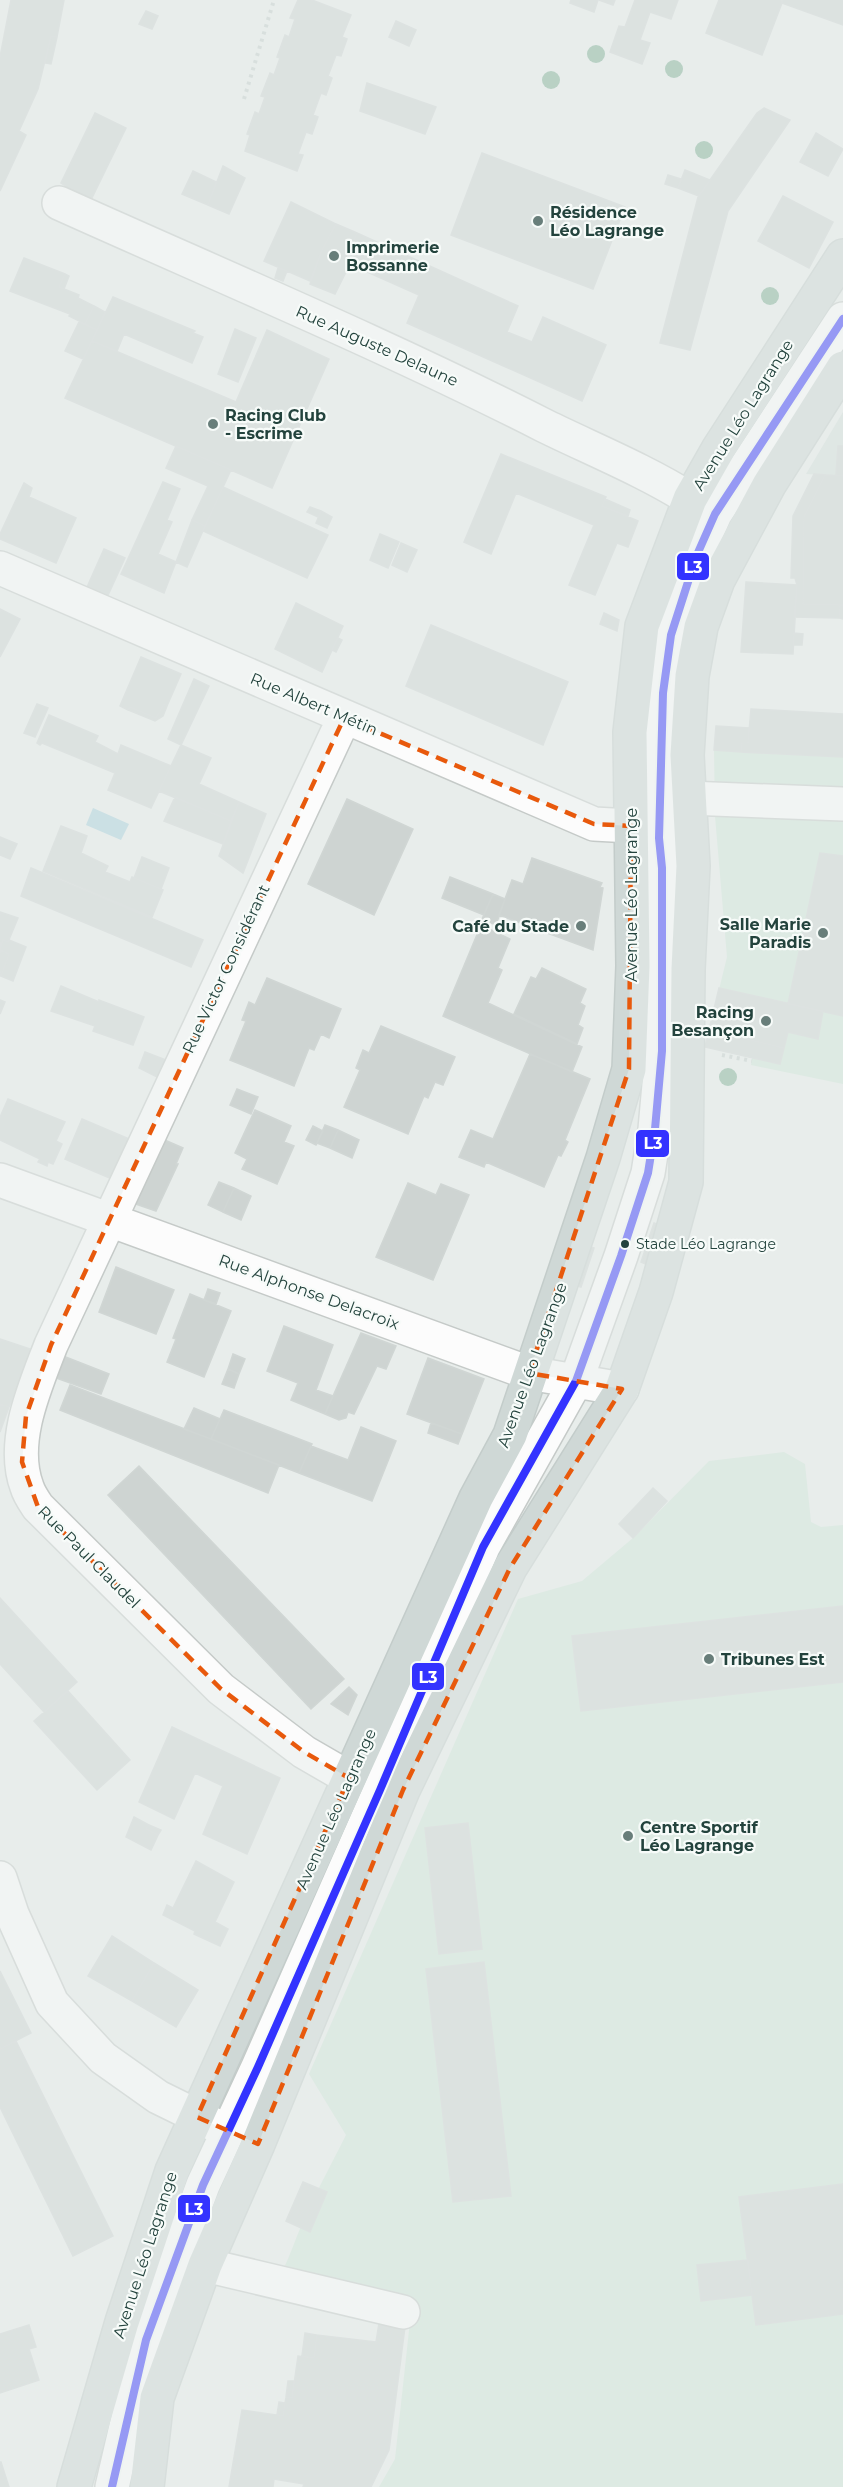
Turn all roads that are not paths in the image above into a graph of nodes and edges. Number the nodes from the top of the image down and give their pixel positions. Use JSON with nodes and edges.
{"nodes":[{"id":1,"x":59,"y":203,"type":"dead end"},
{"id":2,"x":843,"y":256,"type":"edge"},
{"id":3,"x":843,"y":320,"type":"edge"},
{"id":4,"x":843,"y":368,"type":"edge"},
{"id":5,"x":690,"y":499,"type":"junction"},
{"id":6,"x":0,"y":568,"type":"edge"},
{"id":7,"x":344,"y":718,"type":"junction"},
{"id":8,"x":688,"y":798,"type":"junction"},
{"id":9,"x":843,"y":804,"type":"edge"},
{"id":10,"x":631,"y":826,"type":"junction"},
{"id":11,"x":0,"y":1180,"type":"edge"},
{"id":12,"x":110,"y":1221,"type":"junction"},
{"id":13,"x":529,"y":1373,"type":"junction"},
{"id":14,"x":576,"y":1381,"type":"junction"},
{"id":15,"x":622,"y":1389,"type":"junction"},
{"id":16,"x":350,"y":1778,"type":"junction"},
{"id":17,"x":0,"y":1878,"type":"edge"},
{"id":18,"x":197,"y":2117,"type":"junction"},
{"id":19,"x":227,"y":2131,"type":"junction"},
{"id":20,"x":258,"y":2144,"type":"junction"},
{"id":21,"x":205,"y":2265,"type":"junction"},
{"id":22,"x":403,"y":2312,"type":"dead end"},
{"id":23,"x":74,"y":2487,"type":"edge"},
{"id":24,"x":111,"y":2487,"type":"edge"},
{"id":25,"x":147,"y":2487,"type":"edge"}],
"edges":[{"from":1,"to":5,"type":"street","name":"Rue Auguste Delaune"},
{"from":2,"to":5,"type":"main road","name":"Avenue Léo Lagrange"},
{"from":3,"to":14,"type":"street","name":"Avenue Léo Lagrange"},
{"from":4,"to":8,"type":"main road"},
{"from":5,"to":10,"type":"main road","name":"Avenue Léo Lagrange"},
{"from":6,"to":7,"type":"street","name":"Rue Albert Métin"},
{"from":7,"to":10,"type":"street","name":"Rue Albert Métin"},
{"from":7,"to":12,"type":"street","name":"Rue Victor Considérant"},
{"from":8,"to":9,"type":"street"},
{"from":8,"to":15,"type":"main road"},
{"from":10,"to":13,"type":"main road","name":"Avenue Léo Lagrange"},
{"from":11,"to":12,"type":"street","name":"Rue Alphonse Delacroix"},
{"from":12,"to":13,"type":"street","name":"Rue Alphonse Delacroix"},
{"from":12,"to":16,"type":"street","name":"Rue Paul Claudel"},
{"from":13,"to":14,"type":"street","name":"Rue Alphonse Delacroix"},
{"from":13,"to":16,"type":"main road","name":"Avenue Léo Lagrange"},
{"from":14,"to":15,"type":"street","name":"Rue Alphonse Delacroix"},
{"from":14,"to":19,"type":"street","name":"Avenue Léo Lagrange"},
{"from":15,"to":20,"type":"main road"},
{"from":16,"to":18,"type":"main road","name":"Avenue Léo Lagrange"},
{"from":17,"to":18,"type":"street"},
{"from":18,"to":19,"type":"street"},
{"from":18,"to":23,"type":"main road","name":"Avenue Léo Lagrange"},
{"from":19,"to":20,"type":"street"},
{"from":19,"to":24,"type":"street","name":"Avenue Léo Lagrange"},
{"from":20,"to":21,"type":"main road"},
{"from":21,"to":22,"type":"street"},
{"from":21,"to":25,"type":"main road"}]}
